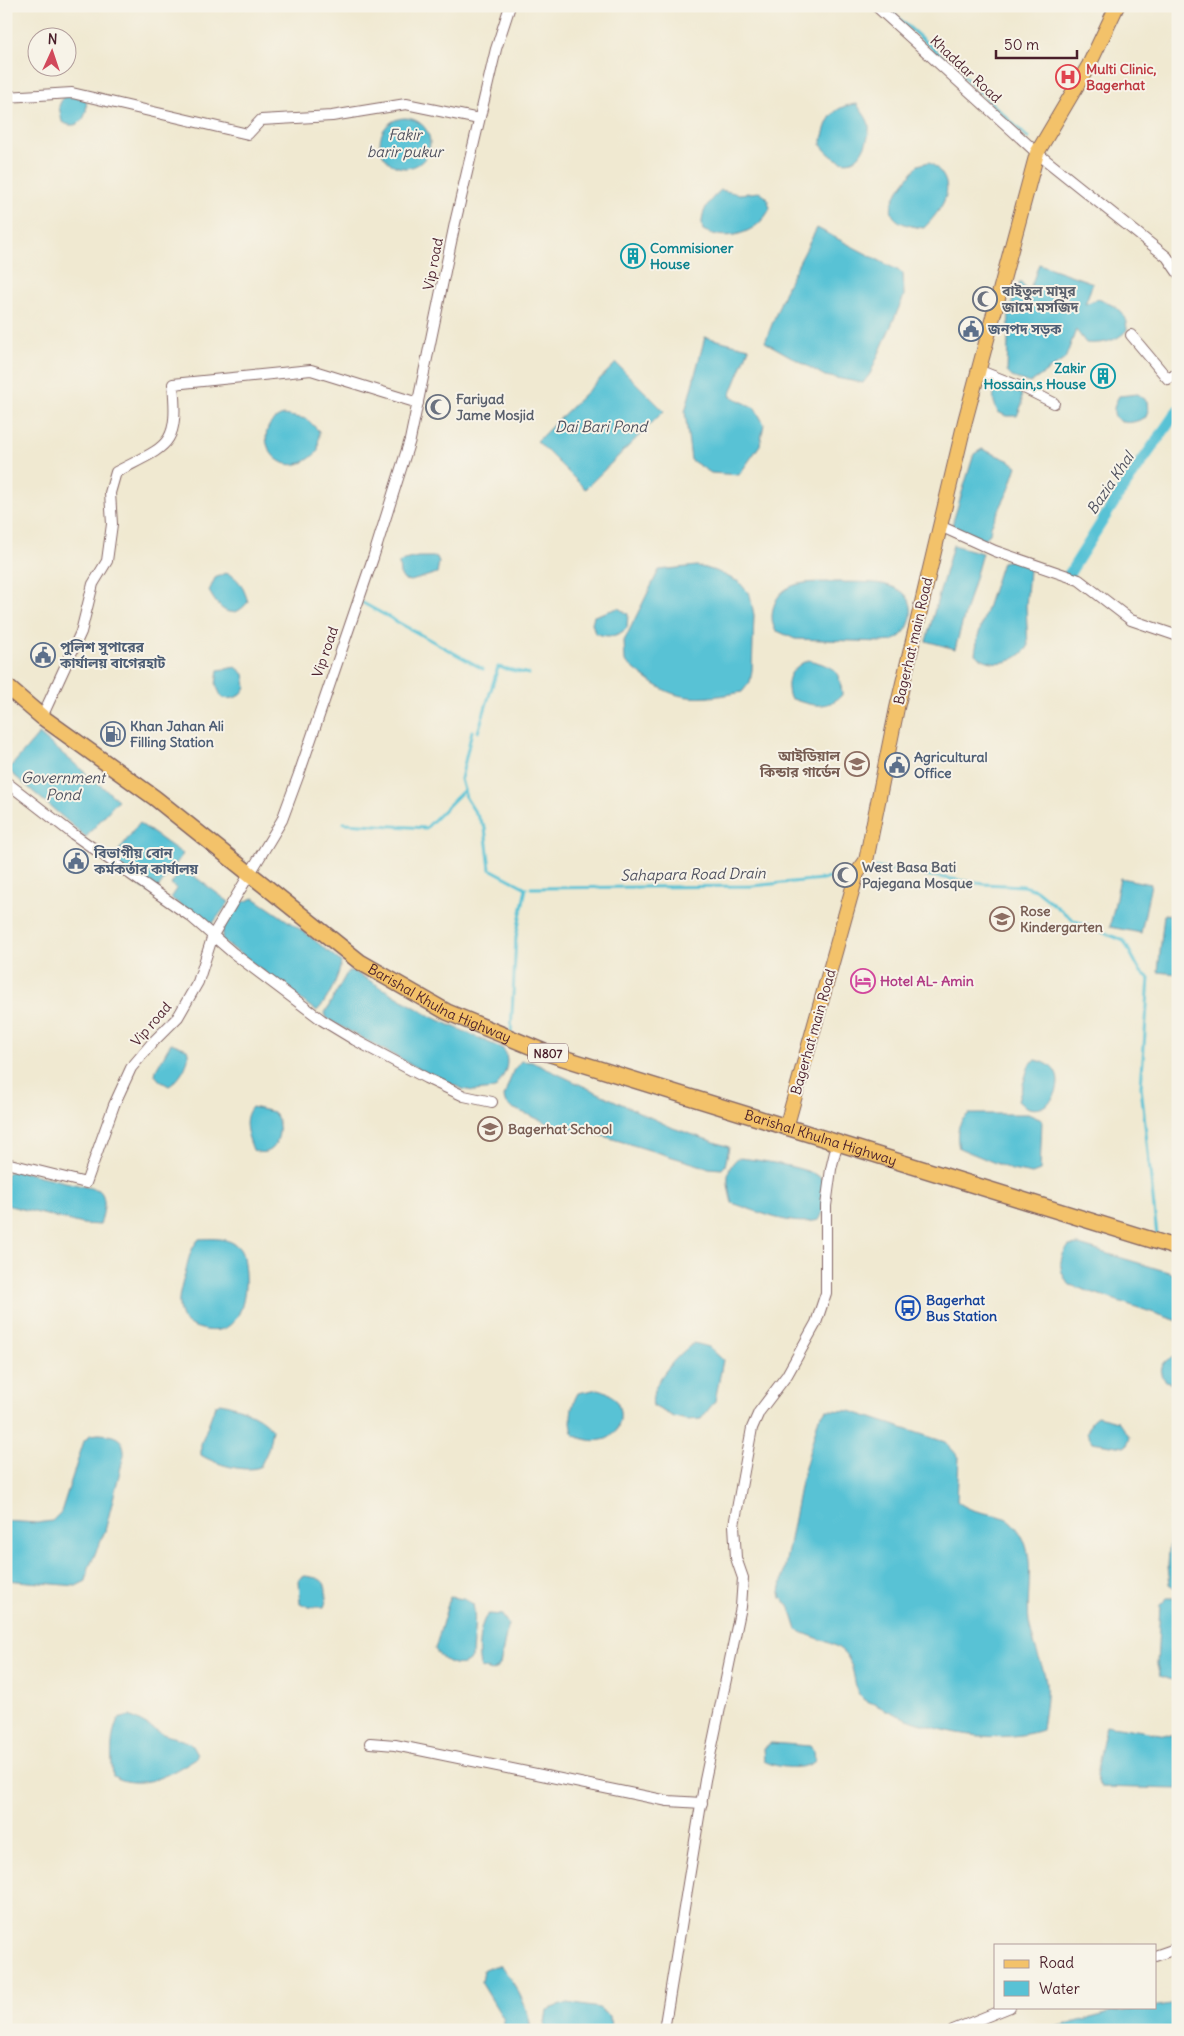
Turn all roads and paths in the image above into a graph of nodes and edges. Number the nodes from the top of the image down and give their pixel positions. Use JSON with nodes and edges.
{"nodes":[{"id":1,"x":510,"y":6,"type":"edge"},
{"id":2,"x":876,"y":6,"type":"edge"},
{"id":3,"x":1117,"y":6,"type":"edge"},
{"id":4,"x":6,"y":97,"type":"edge"},
{"id":5,"x":479,"y":119,"type":"junction"},
{"id":6,"x":1037,"y":153,"type":"junction"},
{"id":7,"x":1178,"y":273,"type":"edge"},
{"id":8,"x":1131,"y":335,"type":"dead end"},
{"id":9,"x":978,"y":370,"type":"junction"},
{"id":10,"x":1178,"y":372,"type":"edge"},
{"id":11,"x":418,"y":403,"type":"junction"},
{"id":12,"x":1054,"y":403,"type":"dead end"},
{"id":13,"x":940,"y":526,"type":"junction"},
{"id":14,"x":1178,"y":636,"type":"edge"},
{"id":15,"x":6,"y":686,"type":"edge"},
{"id":16,"x":42,"y":717,"type":"junction"},
{"id":17,"x":6,"y":782,"type":"edge"},
{"id":18,"x":250,"y":875,"type":"junction"},
{"id":19,"x":213,"y":935,"type":"junction"},
{"id":20,"x":492,"y":1102,"type":"dead end"},
{"id":21,"x":786,"y":1128,"type":"junction"},
{"id":22,"x":837,"y":1144,"type":"junction"},
{"id":23,"x":6,"y":1163,"type":"edge"},
{"id":24,"x":1178,"y":1248,"type":"edge"},
{"id":25,"x":370,"y":1743,"type":"dead end"},
{"id":26,"x":702,"y":1803,"type":"junction"},
{"id":27,"x":1178,"y":1948,"type":"edge"},
{"id":28,"x":1156,"y":1956,"type":"edge"},
{"id":29,"x":1008,"y":2008,"type":"edge"},
{"id":30,"x":664,"y":2030,"type":"edge"},
{"id":31,"x":953,"y":2030,"type":"edge"}],
"edges":[{"from":1,"to":5,"type":"street","name":"Vip road"},
{"from":2,"to":6,"type":"street","name":"Khaddar Road"},
{"from":3,"to":6,"type":"main road","name":"Bagerhat main Road"},
{"from":4,"to":5,"type":"street"},
{"from":5,"to":11,"type":"street","name":"Vip road"},
{"from":6,"to":7,"type":"street","name":"Khaddar Road"},
{"from":6,"to":9,"type":"main road","name":"Bagerhat main Road"},
{"from":8,"to":10,"type":"street"},
{"from":9,"to":12,"type":"street"},
{"from":9,"to":13,"type":"main road","name":"Bagerhat main Road"},
{"from":11,"to":16,"type":"street"},
{"from":11,"to":18,"type":"street","name":"Vip road"},
{"from":13,"to":14,"type":"street"},
{"from":13,"to":21,"type":"main road","name":"Bagerhat main Road"},
{"from":15,"to":16,"type":"highway","name":"Barishal Khulna Highway","number":"N807"},
{"from":16,"to":18,"type":"highway","name":"Barishal Khulna Highway","number":"N807"},
{"from":17,"to":19,"type":"street"},
{"from":18,"to":19,"type":"street","name":"Vip road"},
{"from":18,"to":21,"type":"highway","name":"Barishal Khulna Highway","number":"N807"},
{"from":19,"to":20,"type":"street"},
{"from":19,"to":23,"type":"street","name":"Vip road"},
{"from":21,"to":22,"type":"highway","name":"Barishal Khulna Highway","number":"N807"},
{"from":22,"to":24,"type":"highway","name":"Barishal Khulna Highway","number":"N807"},
{"from":22,"to":26,"type":"street"},
{"from":25,"to":26,"type":"street"},
{"from":26,"to":30,"type":"street"},
{"from":27,"to":28,"type":"street"},
{"from":29,"to":31,"type":"street"}]}
